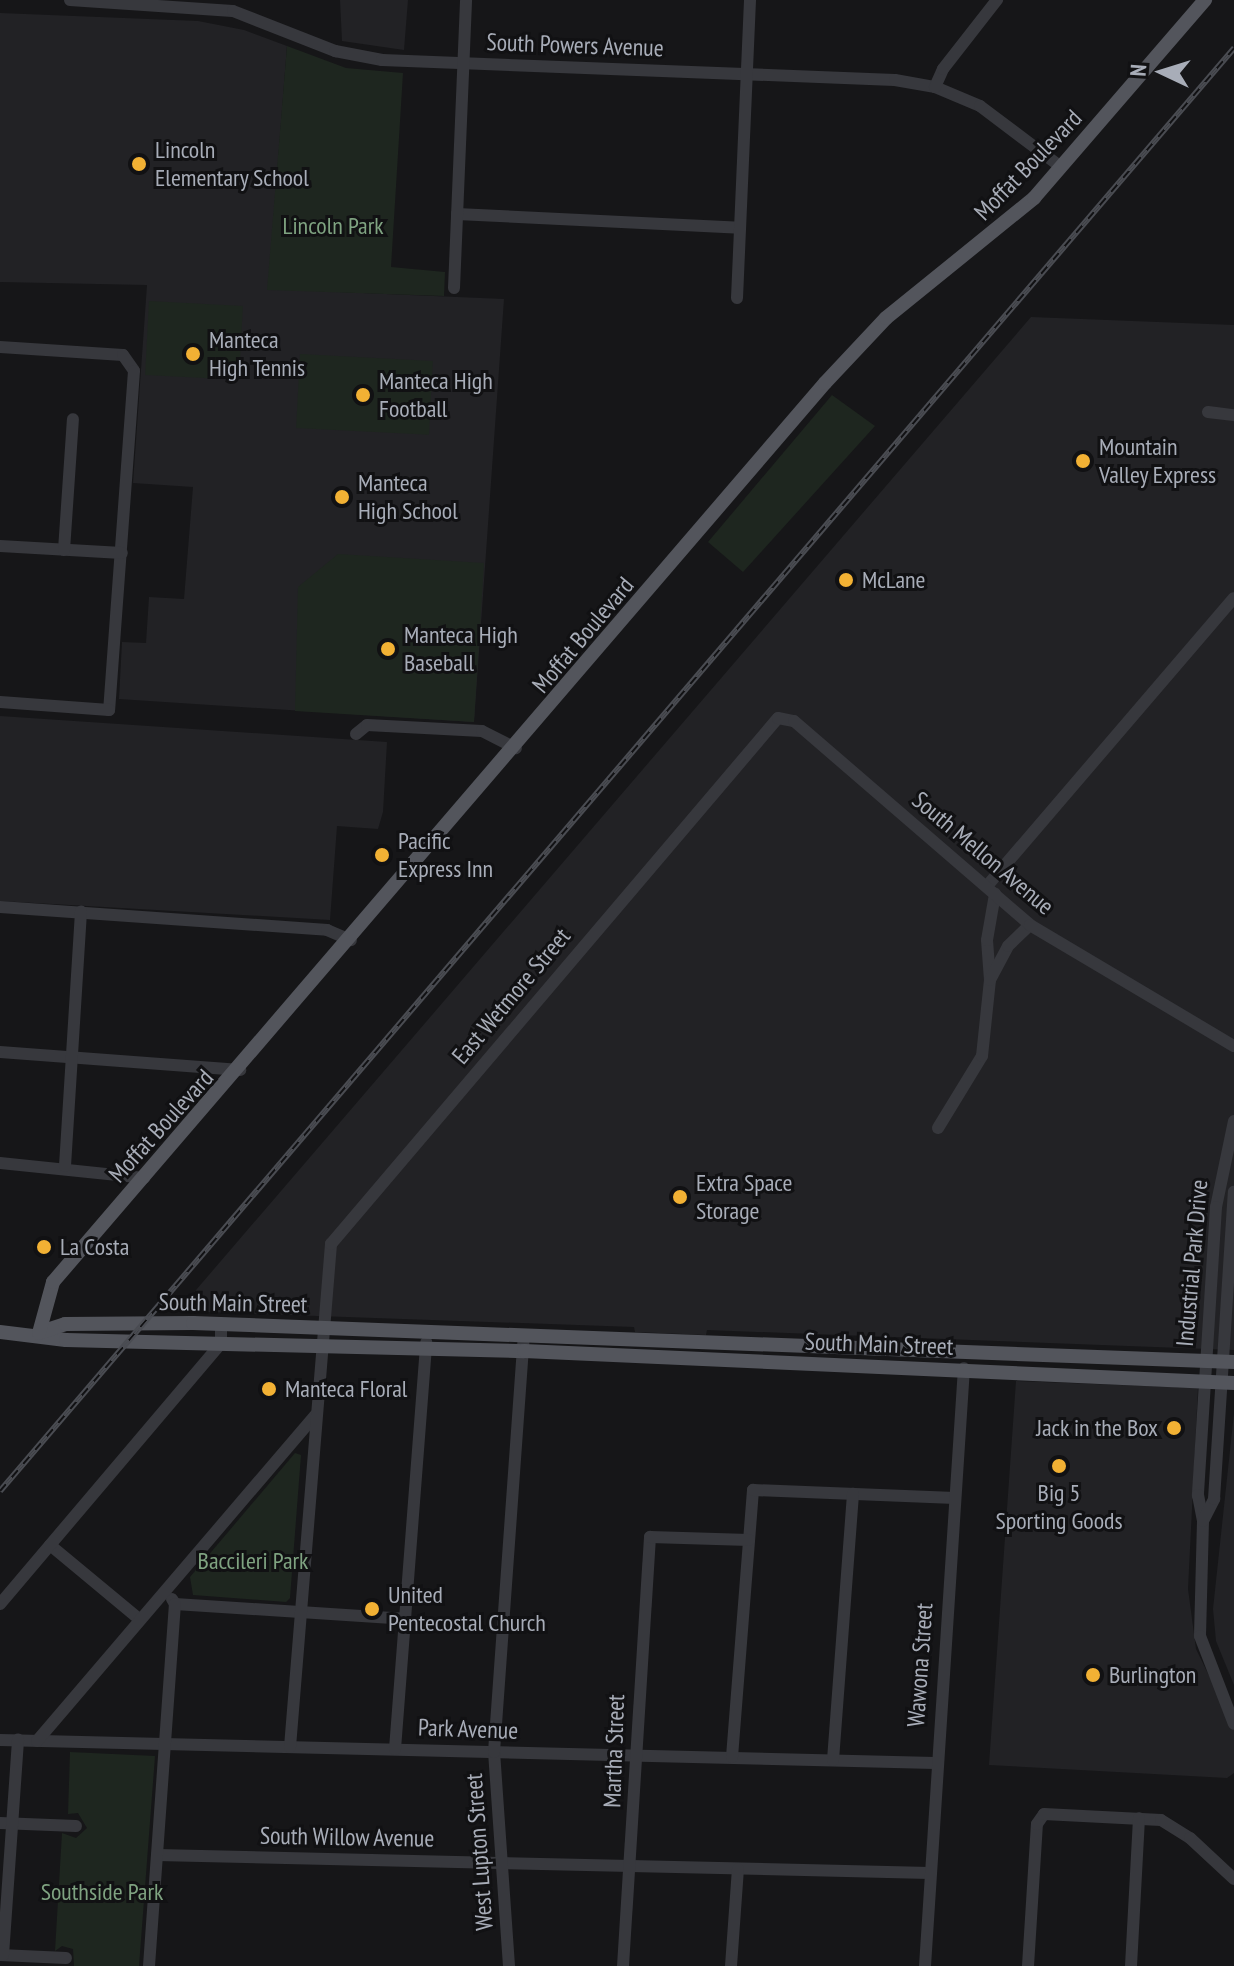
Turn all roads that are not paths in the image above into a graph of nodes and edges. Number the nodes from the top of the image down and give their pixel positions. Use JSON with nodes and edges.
{"nodes":[{"id":1,"x":70,"y":0,"type":"edge"},
{"id":2,"x":466,"y":0,"type":"edge"},
{"id":3,"x":750,"y":0,"type":"edge"},
{"id":4,"x":997,"y":0,"type":"edge"},
{"id":5,"x":1205,"y":0,"type":"edge"},
{"id":6,"x":141,"y":2,"type":"edge"},
{"id":7,"x":462,"y":64,"type":"junction"},
{"id":8,"x":747,"y":73,"type":"junction"},
{"id":9,"x":935,"y":87,"type":"junction"},
{"id":10,"x":1061,"y":167,"type":"junction"},
{"id":11,"x":457,"y":214,"type":"junction"},
{"id":12,"x":740,"y":228,"type":"junction"},
{"id":13,"x":454,"y":288,"type":"dead end"},
{"id":14,"x":737,"y":298,"type":"dead end"},
{"id":15,"x":0,"y":347,"type":"edge"},
{"id":16,"x":1208,"y":412,"type":"dead end"},
{"id":17,"x":1234,"y":415,"type":"edge"},
{"id":18,"x":73,"y":419,"type":"dead end"},
{"id":19,"x":0,"y":546,"type":"edge"},
{"id":20,"x":64,"y":550,"type":"junction"},
{"id":21,"x":122,"y":553,"type":"junction"},
{"id":22,"x":1234,"y":598,"type":"edge"},
{"id":23,"x":0,"y":702,"type":"edge"},
{"id":24,"x":799,"y":725,"type":"joint"},
{"id":25,"x":356,"y":734,"type":"dead end"},
{"id":26,"x":516,"y":748,"type":"junction"},
{"id":27,"x":991,"y":890,"type":"junction"},
{"id":28,"x":0,"y":907,"type":"edge"},
{"id":29,"x":81,"y":912,"type":"junction"},
{"id":30,"x":1030,"y":925,"type":"junction"},
{"id":31,"x":351,"y":940,"type":"junction"},
{"id":32,"x":990,"y":980,"type":"junction"},
{"id":33,"x":1234,"y":1046,"type":"edge"},
{"id":34,"x":0,"y":1052,"type":"edge"},
{"id":35,"x":72,"y":1056,"type":"junction"},
{"id":36,"x":240,"y":1070,"type":"junction"},
{"id":37,"x":1234,"y":1121,"type":"edge"},
{"id":38,"x":938,"y":1128,"type":"dead end"},
{"id":39,"x":0,"y":1163,"type":"edge"},
{"id":40,"x":65,"y":1166,"type":"junction"},
{"id":41,"x":144,"y":1178,"type":"junction"},
{"id":42,"x":1234,"y":1192,"type":"edge"},
{"id":43,"x":221,"y":1324,"type":"junction"},
{"id":44,"x":321,"y":1327,"type":"junction"},
{"id":45,"x":427,"y":1331,"type":"junction"},
{"id":46,"x":0,"y":1332,"type":"edge"},
{"id":47,"x":39,"y":1333,"type":"junction"},
{"id":48,"x":524,"y":1335,"type":"junction"},
{"id":49,"x":221,"y":1343,"type":"junction"},
{"id":50,"x":764,"y":1346,"type":"junction"},
{"id":51,"x":320,"y":1347,"type":"junction"},
{"id":52,"x":425,"y":1348,"type":"junction"},
{"id":53,"x":524,"y":1351,"type":"junction"},
{"id":54,"x":1017,"y":1355,"type":"junction"},
{"id":55,"x":1206,"y":1362,"type":"junction"},
{"id":56,"x":1228,"y":1362,"type":"edge"},
{"id":57,"x":763,"y":1363,"type":"junction"},
{"id":58,"x":964,"y":1368,"type":"junction"},
{"id":59,"x":1220,"y":1382,"type":"edge"},
{"id":60,"x":315,"y":1415,"type":"junction"},
{"id":61,"x":853,"y":1494,"type":"junction"},
{"id":62,"x":955,"y":1498,"type":"junction"},
{"id":63,"x":749,"y":1540,"type":"junction"},
{"id":64,"x":50,"y":1545,"type":"junction"},
{"id":65,"x":165,"y":1590,"type":"junction"},
{"id":66,"x":0,"y":1604,"type":"edge"},
{"id":67,"x":175,"y":1604,"type":"junction"},
{"id":68,"x":300,"y":1612,"type":"junction"},
{"id":69,"x":139,"y":1619,"type":"junction"},
{"id":70,"x":404,"y":1619,"type":"junction"},
{"id":71,"x":1234,"y":1724,"type":"edge"},
{"id":72,"x":0,"y":1740,"type":"edge"},
{"id":73,"x":18,"y":1740,"type":"junction"},
{"id":74,"x":37,"y":1741,"type":"junction"},
{"id":75,"x":165,"y":1744,"type":"junction"},
{"id":76,"x":290,"y":1747,"type":"junction"},
{"id":77,"x":395,"y":1749,"type":"junction"},
{"id":78,"x":494,"y":1752,"type":"junction"},
{"id":79,"x":635,"y":1756,"type":"junction"},
{"id":80,"x":732,"y":1757,"type":"junction"},
{"id":81,"x":833,"y":1760,"type":"junction"},
{"id":82,"x":935,"y":1763,"type":"junction"},
{"id":83,"x":1139,"y":1818,"type":"junction"},
{"id":84,"x":6,"y":1823,"type":"edge"},
{"id":85,"x":76,"y":1826,"type":"dead end"},
{"id":86,"x":157,"y":1855,"type":"junction"},
{"id":87,"x":501,"y":1862,"type":"junction"},
{"id":88,"x":631,"y":1867,"type":"junction"},
{"id":89,"x":738,"y":1869,"type":"junction"},
{"id":90,"x":930,"y":1873,"type":"junction"},
{"id":91,"x":1234,"y":1879,"type":"edge"},
{"id":92,"x":2,"y":1955,"type":"edge"},
{"id":93,"x":66,"y":1958,"type":"dead end"},
{"id":94,"x":149,"y":1966,"type":"edge"},
{"id":95,"x":509,"y":1966,"type":"edge"},
{"id":96,"x":623,"y":1966,"type":"edge"},
{"id":97,"x":731,"y":1966,"type":"edge"},
{"id":98,"x":925,"y":1966,"type":"edge"},
{"id":99,"x":1028,"y":1966,"type":"edge"},
{"id":100,"x":1131,"y":1966,"type":"edge"}],
"edges":[{"from":1,"to":6,"type":"street","name":"South Powers Avenue"},
{"from":2,"to":7,"type":"street"},
{"from":3,"to":8,"type":"street"},
{"from":4,"to":9,"type":"street"},
{"from":5,"to":10,"type":"main road","name":"Moffat Boulevard"},
{"from":6,"to":7,"type":"street","name":"South Powers Avenue"},
{"from":7,"to":8,"type":"street","name":"South Powers Avenue"},
{"from":7,"to":11,"type":"street"},
{"from":8,"to":9,"type":"street","name":"South Powers Avenue"},
{"from":8,"to":12,"type":"street"},
{"from":9,"to":10,"type":"street","name":"South Powers Avenue"},
{"from":10,"to":26,"type":"main road","name":"Moffat Boulevard"},
{"from":11,"to":12,"type":"street"},
{"from":11,"to":13,"type":"street"},
{"from":12,"to":14,"type":"street"},
{"from":15,"to":21,"type":"street"},
{"from":16,"to":17,"type":"street"},
{"from":18,"to":20,"type":"street"},
{"from":19,"to":20,"type":"street"},
{"from":20,"to":21,"type":"street"},
{"from":21,"to":23,"type":"street"},
{"from":22,"to":27,"type":"street"},
{"from":24,"to":27,"type":"street","name":"South Mellon Avenue"},
{"from":24,"to":44,"type":"street","name":"East Wetmore Street"},
{"from":25,"to":26,"type":"street"},
{"from":26,"to":31,"type":"main road","name":"Moffat Boulevard"},
{"from":27,"to":30,"type":"street","name":"South Mellon Avenue"},
{"from":27,"to":32,"type":"street"},
{"from":28,"to":29,"type":"street"},
{"from":29,"to":31,"type":"street"},
{"from":29,"to":35,"type":"street"},
{"from":30,"to":32,"type":"street"},
{"from":30,"to":33,"type":"street","name":"South Mellon Avenue"},
{"from":31,"to":36,"type":"main road","name":"Moffat Boulevard"},
{"from":32,"to":38,"type":"street"},
{"from":34,"to":35,"type":"street"},
{"from":35,"to":36,"type":"street"},
{"from":35,"to":40,"type":"street"},
{"from":36,"to":41,"type":"main road","name":"Moffat Boulevard"},
{"from":37,"to":55,"type":"street","name":"Industrial Park Drive"},
{"from":39,"to":40,"type":"street"},
{"from":40,"to":41,"type":"street"},
{"from":41,"to":47,"type":"main road","name":"Moffat Boulevard"},
{"from":42,"to":56,"type":"street","name":"Industrial Park Drive"},
{"from":43,"to":44,"type":"main road","name":"South Main Street"},
{"from":43,"to":47,"type":"main road","name":"South Main Street"},
{"from":43,"to":49,"type":"street"},
{"from":44,"to":45,"type":"main road","name":"South Main Street"},
{"from":44,"to":51,"type":"street","name":"East Wetmore Street"},
{"from":45,"to":48,"type":"main road","name":"South Main Street"},
{"from":45,"to":52,"type":"street"},
{"from":46,"to":47,"type":"main road","name":"South Main Street"},
{"from":47,"to":49,"type":"main road","name":"South Main Street"},
{"from":48,"to":50,"type":"main road","name":"South Main Street"},
{"from":48,"to":53,"type":"street"},
{"from":49,"to":51,"type":"main road","name":"South Main Street"},
{"from":49,"to":64,"type":"street"},
{"from":50,"to":54,"type":"main road","name":"South Main Street"},
{"from":50,"to":57,"type":"main road"},
{"from":51,"to":52,"type":"main road","name":"South Main Street"},
{"from":51,"to":60,"type":"street","name":"East Wetmore Street"},
{"from":52,"to":53,"type":"main road","name":"South Main Street"},
{"from":52,"to":70,"type":"street"},
{"from":53,"to":57,"type":"main road","name":"South Main Street"},
{"from":53,"to":78,"type":"street","name":"West Lupton Street"},
{"from":54,"to":55,"type":"main road","name":"South Main Street"},
{"from":54,"to":58,"type":"main road"},
{"from":55,"to":56,"type":"main road","name":"South Main Street"},
{"from":55,"to":59,"type":"street","name":"Industrial Park Drive"},
{"from":56,"to":59,"type":"street","name":"Industrial Park Drive"},
{"from":57,"to":58,"type":"main road","name":"South Main Street"},
{"from":58,"to":59,"type":"main road","name":"South Main Street"},
{"from":58,"to":62,"type":"street","name":"Wawona Street"},
{"from":59,"to":71,"type":"street"},
{"from":60,"to":65,"type":"street"},
{"from":60,"to":68,"type":"street","name":"East Wetmore Street"},
{"from":61,"to":62,"type":"street"},
{"from":61,"to":63,"type":"street"},
{"from":61,"to":81,"type":"street"},
{"from":62,"to":82,"type":"street","name":"Wawona Street"},
{"from":63,"to":79,"type":"street","name":"Martha Street"},
{"from":63,"to":80,"type":"street"},
{"from":64,"to":66,"type":"street"},
{"from":64,"to":69,"type":"street"},
{"from":65,"to":67,"type":"street"},
{"from":65,"to":69,"type":"street"},
{"from":67,"to":68,"type":"street"},
{"from":67,"to":75,"type":"street"},
{"from":68,"to":70,"type":"street"},
{"from":68,"to":76,"type":"street","name":"East Wetmore Street"},
{"from":69,"to":74,"type":"street"},
{"from":70,"to":77,"type":"street"},
{"from":72,"to":73,"type":"street","name":"Park Avenue"},
{"from":73,"to":74,"type":"street","name":"Park Avenue"},
{"from":73,"to":84,"type":"street"},
{"from":74,"to":75,"type":"street","name":"Park Avenue"},
{"from":75,"to":76,"type":"street","name":"Park Avenue"},
{"from":75,"to":86,"type":"street"},
{"from":76,"to":77,"type":"street","name":"Park Avenue"},
{"from":77,"to":78,"type":"street","name":"Park Avenue"},
{"from":78,"to":79,"type":"street","name":"Park Avenue"},
{"from":78,"to":87,"type":"street","name":"West Lupton Street"},
{"from":79,"to":80,"type":"street","name":"Park Avenue"},
{"from":79,"to":88,"type":"street","name":"Martha Street"},
{"from":80,"to":81,"type":"street","name":"Park Avenue"},
{"from":81,"to":82,"type":"street","name":"Park Avenue"},
{"from":82,"to":90,"type":"street","name":"Wawona Street"},
{"from":83,"to":91,"type":"street"},
{"from":83,"to":99,"type":"street"},
{"from":83,"to":100,"type":"street"},
{"from":84,"to":85,"type":"street"},
{"from":84,"to":92,"type":"street"},
{"from":86,"to":87,"type":"street","name":"South Willow Avenue"},
{"from":86,"to":94,"type":"street"},
{"from":87,"to":88,"type":"street","name":"South Willow Avenue"},
{"from":87,"to":95,"type":"street","name":"West Lupton Street"},
{"from":88,"to":89,"type":"street","name":"South Willow Avenue"},
{"from":88,"to":96,"type":"street","name":"Martha Street"},
{"from":89,"to":90,"type":"street","name":"South Willow Avenue"},
{"from":89,"to":97,"type":"street"},
{"from":90,"to":98,"type":"street","name":"Wawona Street"},
{"from":92,"to":93,"type":"street"}]}
